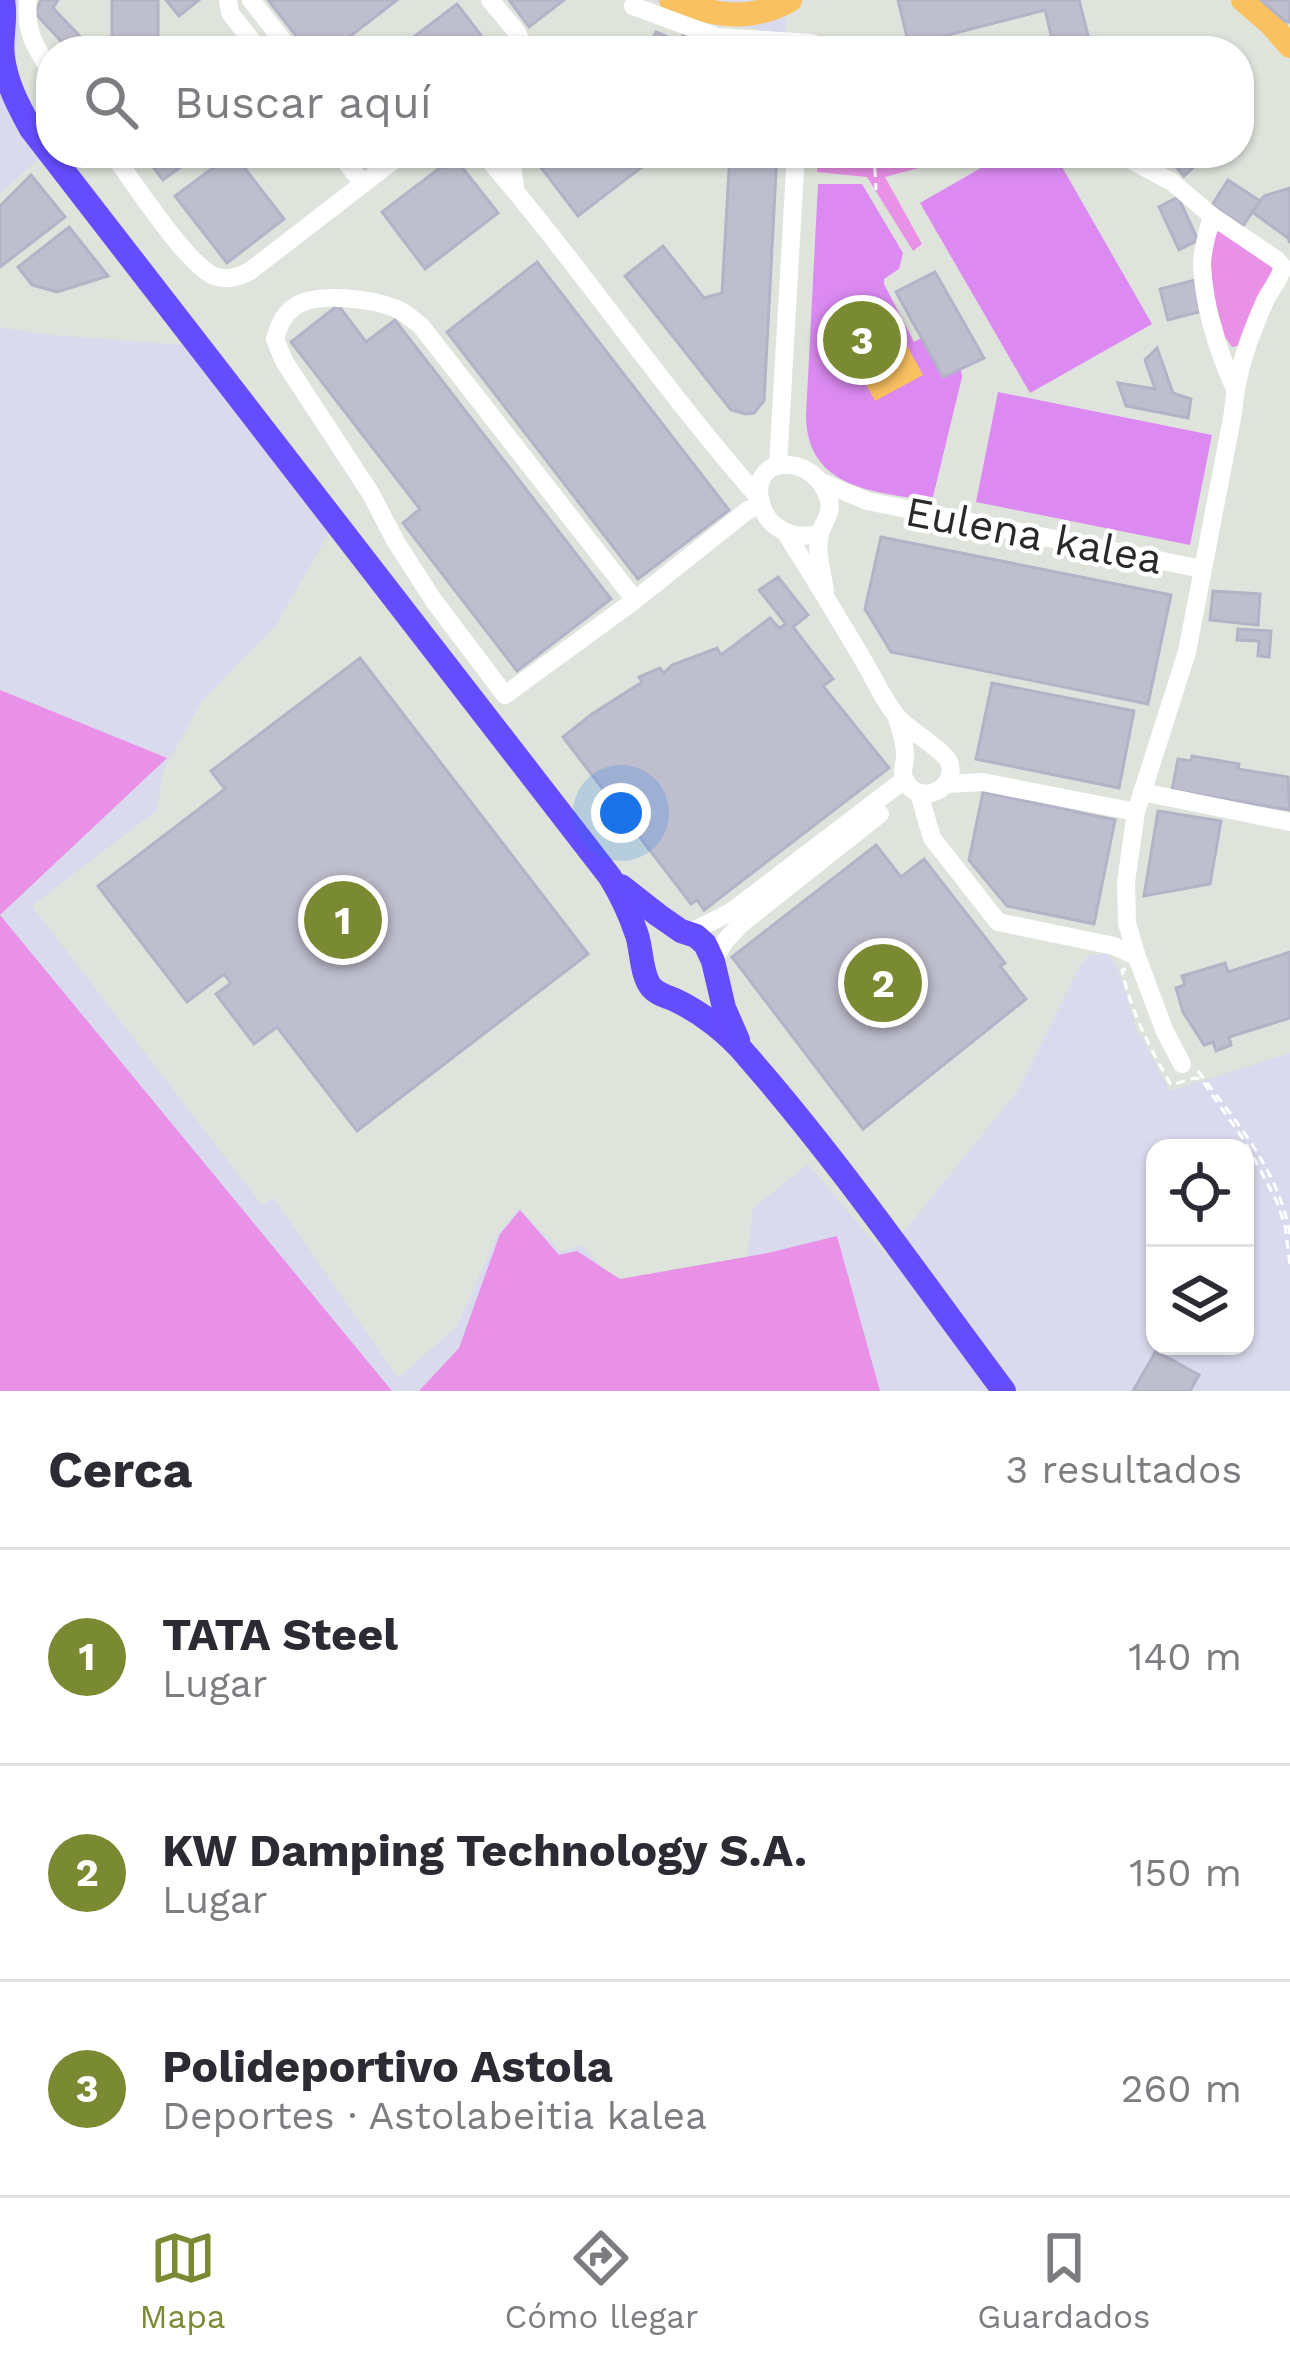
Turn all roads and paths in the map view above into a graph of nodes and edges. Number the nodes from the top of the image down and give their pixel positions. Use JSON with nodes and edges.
{"nodes":[{"id":1,"x":228,"y":0,"type":"edge"},
{"id":2,"x":251,"y":0,"type":"edge"},
{"id":3,"x":490,"y":0,"type":"edge"},
{"id":4,"x":10,"y":1,"type":"edge"},
{"id":5,"x":633,"y":6,"type":"dead end"},
{"id":6,"x":504,"y":18,"type":"junction"},
{"id":7,"x":248,"y":36,"type":"edge"},
{"id":8,"x":279,"y":36,"type":"edge"},
{"id":9,"x":506,"y":36,"type":"edge"},
{"id":10,"x":518,"y":36,"type":"edge"},
{"id":11,"x":713,"y":36,"type":"edge"},
{"id":12,"x":1,"y":41,"type":"edge"},
{"id":13,"x":36,"y":49,"type":"edge"},
{"id":14,"x":0,"y":107,"type":"edge"},
{"id":15,"x":36,"y":134,"type":"edge"},
{"id":16,"x":36,"y":140,"type":"edge"},
{"id":17,"x":61,"y":168,"type":"edge"},
{"id":18,"x":123,"y":168,"type":"edge"},
{"id":19,"x":351,"y":168,"type":"edge"},
{"id":20,"x":373,"y":168,"type":"edge"},
{"id":21,"x":496,"y":168,"type":"edge"},
{"id":22,"x":512,"y":168,"type":"edge"},
{"id":23,"x":795,"y":168,"type":"edge"},
{"id":24,"x":875,"y":168,"type":"edge"},
{"id":25,"x":1146,"y":168,"type":"edge"},
{"id":26,"x":363,"y":184,"type":"junction"},
{"id":27,"x":876,"y":190,"type":"dead end"},
{"id":28,"x":516,"y":192,"type":"junction"},
{"id":29,"x":1212,"y":216,"type":"junction"},
{"id":30,"x":1235,"y":389,"type":"junction"},
{"id":31,"x":783,"y":412,"type":"junction"},
{"id":32,"x":716,"y":450,"type":"junction"},
{"id":33,"x":801,"y":466,"type":"junction"},
{"id":34,"x":773,"y":468,"type":"junction"},
{"id":35,"x":819,"y":481,"type":"junction"},
{"id":36,"x":867,"y":501,"type":"junction"},
{"id":37,"x":763,"y":508,"type":"junction"},
{"id":38,"x":825,"y":524,"type":"junction"},
{"id":39,"x":785,"y":532,"type":"junction"},
{"id":40,"x":1202,"y":568,"type":"junction"},
{"id":41,"x":826,"y":596,"type":"junction"},
{"id":42,"x":635,"y":600,"type":"junction"},
{"id":43,"x":898,"y":717,"type":"junction"},
{"id":44,"x":930,"y":746,"type":"junction"},
{"id":45,"x":906,"y":757,"type":"junction"},
{"id":46,"x":928,"y":784,"type":"junction"},
{"id":47,"x":1142,"y":792,"type":"junction"},
{"id":48,"x":1136,"y":812,"type":"junction"},
{"id":49,"x":1290,"y":822,"type":"edge"},
{"id":50,"x":610,"y":877,"type":"junction"},
{"id":51,"x":1127,"y":923,"type":"junction"},
{"id":52,"x":685,"y":932,"type":"junction"},
{"id":53,"x":1089,"y":941,"type":"junction"},
{"id":54,"x":644,"y":959,"type":"junction"},
{"id":55,"x":1138,"y":960,"type":"junction"},
{"id":56,"x":713,"y":965,"type":"junction"},
{"id":57,"x":675,"y":1000,"type":"junction"},
{"id":58,"x":743,"y":1051,"type":"junction"},
{"id":59,"x":1183,"y":1064,"type":"dead end"},
{"id":60,"x":1203,"y":1077,"type":"dead end"},
{"id":61,"x":1290,"y":1235,"type":"edge"},
{"id":62,"x":1290,"y":1265,"type":"edge"},
{"id":63,"x":1004,"y":1391,"type":"edge"}],
"edges":[{"from":1,"to":7,"type":"street"},
{"from":2,"to":8,"type":"street"},
{"from":3,"to":6,"type":"street"},
{"from":4,"to":12,"type":"main road"},
{"from":4,"to":13,"type":"street"},
{"from":5,"to":11,"type":"street"},
{"from":6,"to":9,"type":"street"},
{"from":6,"to":10,"type":"street"},
{"from":12,"to":15,"type":"main road"},
{"from":14,"to":16,"type":"main road"},
{"from":17,"to":50,"type":"main road"},
{"from":18,"to":26,"type":"street"},
{"from":19,"to":26,"type":"street"},
{"from":20,"to":26,"type":"street"},
{"from":21,"to":28,"type":"street"},
{"from":22,"to":28,"type":"street"},
{"from":23,"to":31,"type":"street"},
{"from":24,"to":27,"type":"path"},
{"from":25,"to":29,"type":"street"},
{"from":28,"to":32,"type":"street"},
{"from":29,"to":30,"type":"street"},
{"from":29,"to":30,"type":"street"},
{"from":30,"to":40,"type":"street"},
{"from":31,"to":33,"type":"street"},
{"from":31,"to":34,"type":"street"},
{"from":32,"to":34,"type":"street"},
{"from":32,"to":37,"type":"street"},
{"from":33,"to":34,"type":"street"},
{"from":33,"to":35,"type":"street"},
{"from":34,"to":37,"type":"street"},
{"from":35,"to":36,"type":"street","name":"Eulena kalea"},
{"from":35,"to":38,"type":"street"},
{"from":36,"to":38,"type":"street","name":"Eulena kalea"},
{"from":36,"to":40,"type":"street","name":"Eulena kalea"},
{"from":37,"to":39,"type":"street"},
{"from":37,"to":42,"type":"street"},
{"from":38,"to":39,"type":"street"},
{"from":38,"to":41,"type":"street"},
{"from":39,"to":41,"type":"street"},
{"from":40,"to":47,"type":"street"},
{"from":41,"to":43,"type":"street"},
{"from":42,"to":42,"type":"street"},
{"from":43,"to":44,"type":"street"},
{"from":43,"to":45,"type":"street"},
{"from":44,"to":45,"type":"street"},
{"from":44,"to":46,"type":"street"},
{"from":45,"to":46,"type":"street"},
{"from":46,"to":48,"type":"street"},
{"from":46,"to":52,"type":"street"},
{"from":46,"to":53,"type":"street"},
{"from":46,"to":56,"type":"street"},
{"from":47,"to":48,"type":"street"},
{"from":47,"to":49,"type":"street"},
{"from":48,"to":51,"type":"street"},
{"from":50,"to":52,"type":"main road"},
{"from":50,"to":54,"type":"main road"},
{"from":51,"to":53,"type":"street"},
{"from":51,"to":55,"type":"street"},
{"from":52,"to":54,"type":"main road"},
{"from":52,"to":56,"type":"main road"},
{"from":53,"to":55,"type":"street"},
{"from":54,"to":57,"type":"main road"},
{"from":55,"to":59,"type":"street"},
{"from":55,"to":62,"type":"path"},
{"from":56,"to":57,"type":"main road"},
{"from":56,"to":58,"type":"main road"},
{"from":57,"to":58,"type":"main road"},
{"from":58,"to":63,"type":"main road"},
{"from":60,"to":61,"type":"path"}]}
